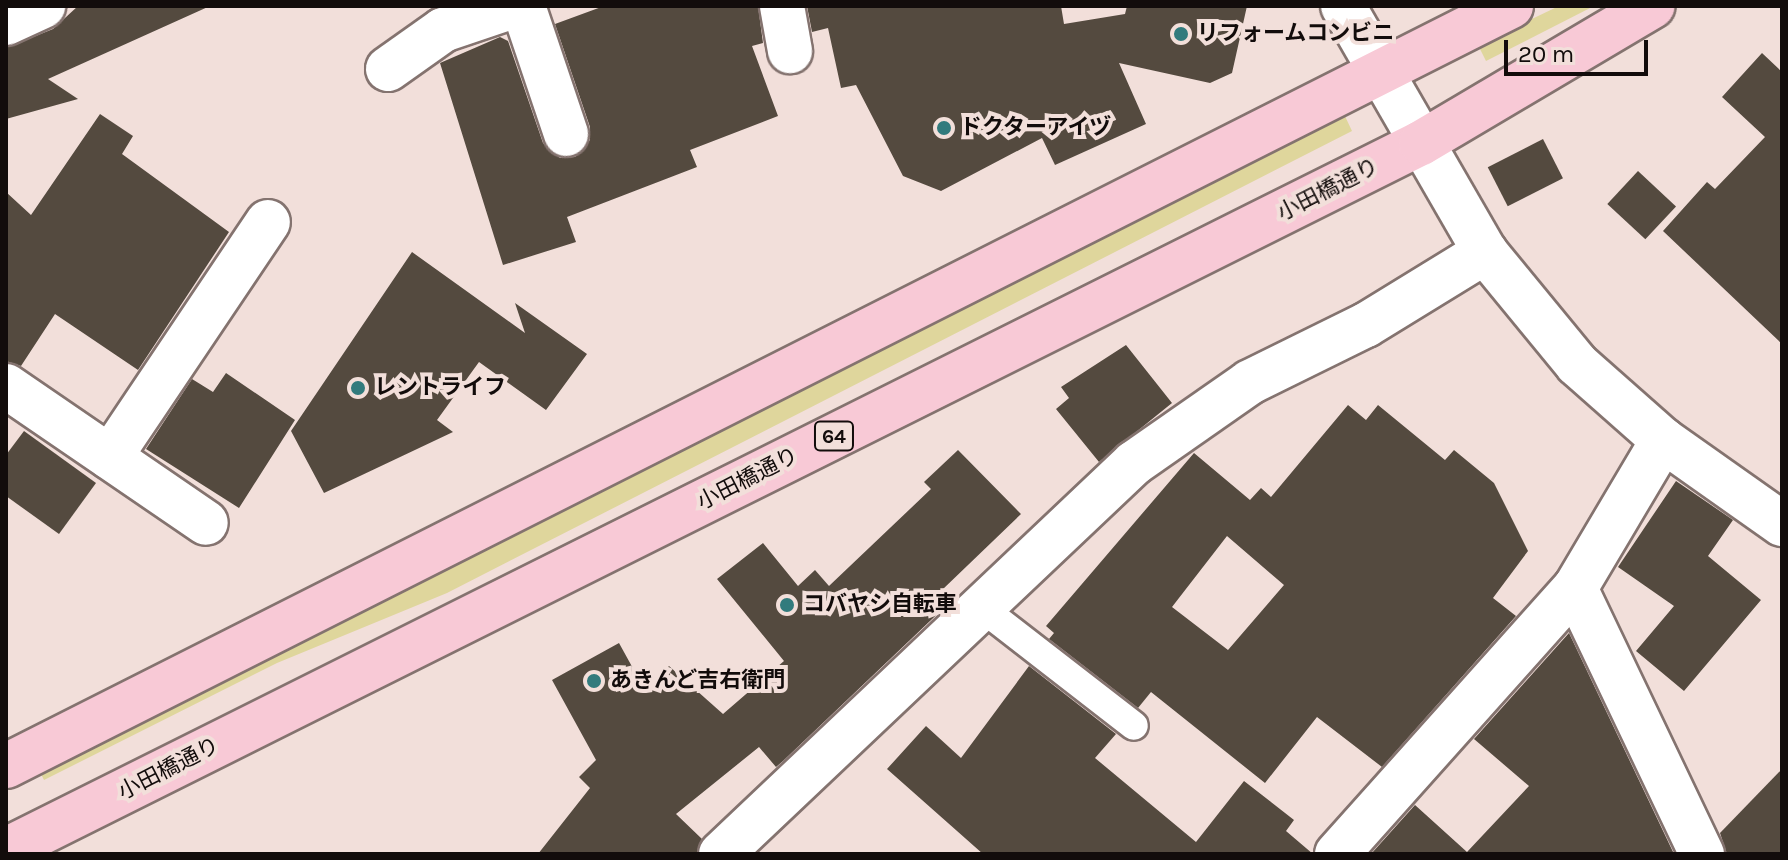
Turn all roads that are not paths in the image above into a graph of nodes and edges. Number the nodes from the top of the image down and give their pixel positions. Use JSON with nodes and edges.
{"nodes":[{"id":1,"x":43,"y":6,"type":"edge"},
{"id":2,"x":514,"y":6,"type":"edge"},
{"id":3,"x":523,"y":6,"type":"edge"},
{"id":4,"x":782,"y":6,"type":"edge"},
{"id":5,"x":1343,"y":6,"type":"edge"},
{"id":6,"x":1511,"y":6,"type":"edge"},
{"id":7,"x":1653,"y":6,"type":"edge"},
{"id":8,"x":6,"y":23,"type":"edge"},
{"id":9,"x":790,"y":51,"type":"dead end"},
{"id":10,"x":388,"y":69,"type":"dead end"},
{"id":11,"x":1380,"y":71,"type":"junction"},
{"id":12,"x":566,"y":134,"type":"dead end"},
{"id":13,"x":1421,"y":143,"type":"junction"},
{"id":14,"x":268,"y":222,"type":"dead end"},
{"id":15,"x":1485,"y":252,"type":"junction"},
{"id":16,"x":6,"y":386,"type":"edge"},
{"id":17,"x":1663,"y":440,"type":"junction"},
{"id":18,"x":110,"y":457,"type":"junction"},
{"id":19,"x":206,"y":523,"type":"dead end"},
{"id":20,"x":1782,"y":524,"type":"edge"},
{"id":21,"x":1575,"y":588,"type":"junction"},
{"id":22,"x":982,"y":608,"type":"junction"},
{"id":23,"x":1134,"y":726,"type":"dead end"},
{"id":24,"x":6,"y":766,"type":"edge"},
{"id":25,"x":6,"y":850,"type":"edge"},
{"id":26,"x":721,"y":854,"type":"edge"},
{"id":27,"x":1337,"y":854,"type":"edge"},
{"id":28,"x":1702,"y":854,"type":"edge"}],
"edges":[{"from":1,"to":8,"type":"street"},
{"from":2,"to":10,"type":"street"},
{"from":3,"to":12,"type":"street"},
{"from":4,"to":9,"type":"street"},
{"from":5,"to":11,"type":"street"},
{"from":6,"to":11,"type":"main road"},
{"from":7,"to":13,"type":"main road","name":"小田橋通り","number":"64"},
{"from":11,"to":13,"type":"street"},
{"from":11,"to":24,"type":"main road"},
{"from":13,"to":15,"type":"street"},
{"from":13,"to":25,"type":"main road","name":"小田橋通り","number":"64"},
{"from":14,"to":18,"type":"street"},
{"from":15,"to":17,"type":"street"},
{"from":15,"to":22,"type":"street"},
{"from":16,"to":18,"type":"street"},
{"from":17,"to":20,"type":"street"},
{"from":17,"to":21,"type":"street"},
{"from":18,"to":19,"type":"street"},
{"from":21,"to":27,"type":"street"},
{"from":21,"to":28,"type":"street"},
{"from":22,"to":23,"type":"lane"},
{"from":22,"to":26,"type":"street"}]}
